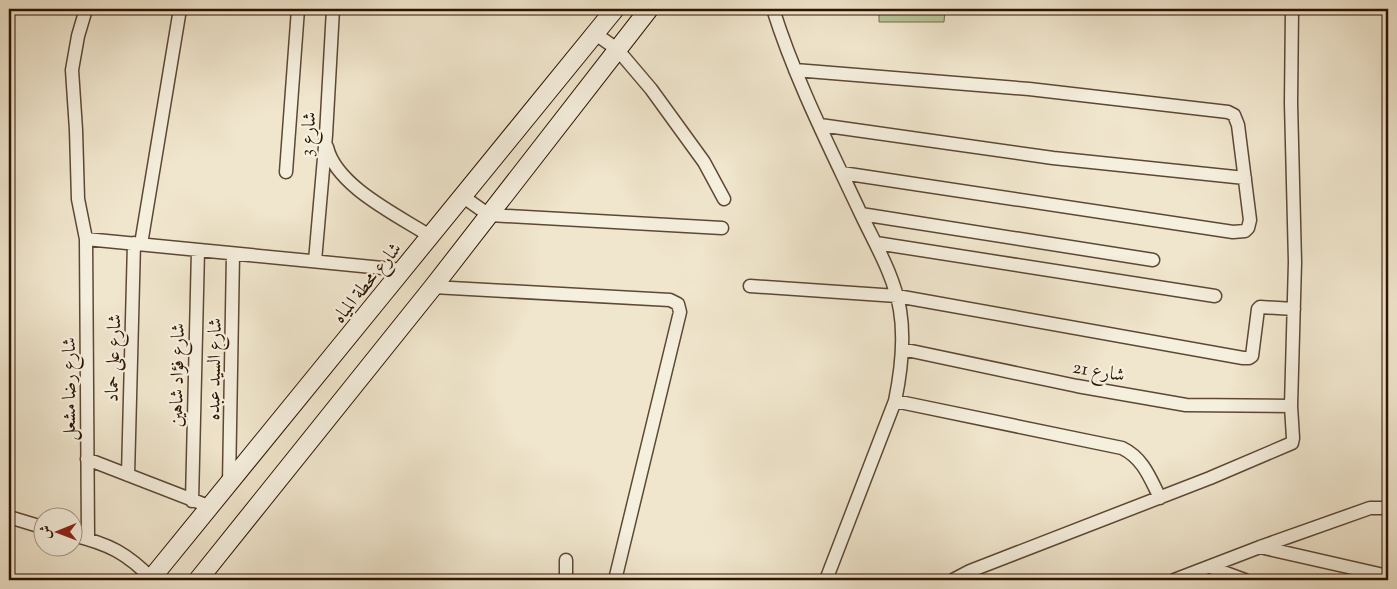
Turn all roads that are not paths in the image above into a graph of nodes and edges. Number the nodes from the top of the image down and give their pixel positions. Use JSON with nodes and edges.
{"nodes":[{"id":1,"x":86,"y":9,"type":"edge"},
{"id":2,"x":180,"y":9,"type":"edge"},
{"id":3,"x":298,"y":9,"type":"edge"},
{"id":4,"x":333,"y":9,"type":"edge"},
{"id":5,"x":615,"y":9,"type":"edge"},
{"id":6,"x":649,"y":9,"type":"edge"},
{"id":7,"x":773,"y":9,"type":"edge"},
{"id":8,"x":1292,"y":9,"type":"edge"},
{"id":9,"x":594,"y":34,"type":"junction"},
{"id":10,"x":617,"y":49,"type":"junction"},
{"id":11,"x":795,"y":70,"type":"junction"},
{"id":12,"x":820,"y":125,"type":"junction"},
{"id":13,"x":326,"y":135,"type":"junction"},
{"id":14,"x":286,"y":172,"type":"dead end"},
{"id":15,"x":842,"y":173,"type":"junction"},
{"id":16,"x":1245,"y":178,"type":"junction"},
{"id":17,"x":462,"y":196,"type":"junction"},
{"id":18,"x":724,"y":198,"type":"dead end"},
{"id":19,"x":860,"y":214,"type":"junction"},
{"id":20,"x":489,"y":215,"type":"junction"},
{"id":21,"x":722,"y":228,"type":"dead end"},
{"id":22,"x":430,"y":236,"type":"junction"},
{"id":23,"x":86,"y":239,"type":"junction"},
{"id":24,"x":876,"y":243,"type":"junction"},
{"id":25,"x":138,"y":244,"type":"junction"},
{"id":26,"x":198,"y":250,"type":"junction"},
{"id":27,"x":233,"y":254,"type":"junction"},
{"id":28,"x":1153,"y":260,"type":"dead end"},
{"id":29,"x":315,"y":261,"type":"junction"},
{"id":30,"x":403,"y":270,"type":"junction"},
{"id":31,"x":750,"y":286,"type":"dead end"},
{"id":32,"x":433,"y":287,"type":"junction"},
{"id":33,"x":897,"y":296,"type":"junction"},
{"id":34,"x":1215,"y":296,"type":"dead end"},
{"id":35,"x":1294,"y":309,"type":"junction"},
{"id":36,"x":902,"y":349,"type":"junction"},
{"id":37,"x":895,"y":401,"type":"junction"},
{"id":38,"x":1291,"y":406,"type":"junction"},
{"id":39,"x":87,"y":459,"type":"junction"},
{"id":40,"x":128,"y":475,"type":"junction"},
{"id":41,"x":230,"y":484,"type":"junction"},
{"id":42,"x":1160,"y":498,"type":"junction"},
{"id":43,"x":192,"y":500,"type":"junction"},
{"id":44,"x":211,"y":507,"type":"junction"},
{"id":45,"x":1388,"y":508,"type":"edge"},
{"id":46,"x":9,"y":517,"type":"edge"},
{"id":47,"x":32,"y":524,"type":"edge"},
{"id":48,"x":82,"y":538,"type":"edge"},
{"id":49,"x":88,"y":539,"type":"junction"},
{"id":50,"x":1260,"y":547,"type":"junction"},
{"id":51,"x":566,"y":560,"type":"dead end"},
{"id":52,"x":1210,"y":567,"type":"junction"},
{"id":53,"x":1388,"y":576,"type":"edge"},
{"id":54,"x":151,"y":580,"type":"edge"},
{"id":55,"x":198,"y":580,"type":"edge"},
{"id":56,"x":566,"y":580,"type":"edge"},
{"id":57,"x":615,"y":580,"type":"edge"},
{"id":58,"x":826,"y":580,"type":"edge"},
{"id":59,"x":953,"y":580,"type":"edge"},
{"id":60,"x":1174,"y":580,"type":"edge"},
{"id":61,"x":1245,"y":580,"type":"edge"}],
"edges":[{"from":1,"to":23,"type":"street","name":"شارع رضا مشعل"},
{"from":2,"to":25,"type":"street","name":"شارع على حماد"},
{"from":3,"to":14,"type":"street"},
{"from":4,"to":13,"type":"street","name":"شارع 3"},
{"from":5,"to":9,"type":"street","name":"شارع محطة المياه"},
{"from":6,"to":10,"type":"street"},
{"from":7,"to":11,"type":"street"},
{"from":8,"to":35,"type":"street"},
{"from":9,"to":10,"type":"street"},
{"from":9,"to":17,"type":"street","name":"شارع محطة المياه"},
{"from":10,"to":18,"type":"street"},
{"from":10,"to":20,"type":"street"},
{"from":11,"to":12,"type":"street"},
{"from":11,"to":16,"type":"street"},
{"from":12,"to":15,"type":"street"},
{"from":12,"to":16,"type":"street"},
{"from":13,"to":22,"type":"street"},
{"from":13,"to":29,"type":"street","name":"شارع 3"},
{"from":15,"to":16,"type":"street"},
{"from":15,"to":19,"type":"street"},
{"from":17,"to":20,"type":"street"},
{"from":17,"to":22,"type":"street","name":"شارع محطة المياه"},
{"from":19,"to":24,"type":"street"},
{"from":19,"to":28,"type":"street"},
{"from":20,"to":21,"type":"street"},
{"from":20,"to":32,"type":"street"},
{"from":22,"to":30,"type":"street","name":"شارع محطة المياه"},
{"from":23,"to":25,"type":"street"},
{"from":23,"to":39,"type":"street","name":"شارع رضا مشعل"},
{"from":24,"to":33,"type":"street"},
{"from":24,"to":34,"type":"street"},
{"from":25,"to":26,"type":"street"},
{"from":25,"to":40,"type":"street","name":"شارع على حماد"},
{"from":26,"to":27,"type":"street"},
{"from":26,"to":43,"type":"street","name":"شارع فؤاد شاهين"},
{"from":27,"to":29,"type":"street"},
{"from":27,"to":41,"type":"street","name":"شارع السيد عبده"},
{"from":29,"to":30,"type":"street"},
{"from":30,"to":41,"type":"street","name":"شارع محطة المياه"},
{"from":31,"to":33,"type":"street"},
{"from":32,"to":55,"type":"street"},
{"from":32,"to":57,"type":"street"},
{"from":33,"to":35,"type":"street"},
{"from":33,"to":36,"type":"street"},
{"from":35,"to":38,"type":"street"},
{"from":36,"to":37,"type":"street"},
{"from":36,"to":38,"type":"street","name":"شارع 21"},
{"from":37,"to":42,"type":"street"},
{"from":37,"to":58,"type":"street"},
{"from":38,"to":42,"type":"street"},
{"from":39,"to":40,"type":"street"},
{"from":39,"to":49,"type":"street","name":"شارع رضا مشعل"},
{"from":40,"to":43,"type":"street"},
{"from":41,"to":44,"type":"street","name":"شارع محطة المياه"},
{"from":42,"to":59,"type":"street"},
{"from":43,"to":44,"type":"street"},
{"from":44,"to":54,"type":"street","name":"شارع محطة المياه"},
{"from":45,"to":50,"type":"street"},
{"from":46,"to":47,"type":"street"},
{"from":48,"to":49,"type":"street"},
{"from":49,"to":54,"type":"street"},
{"from":50,"to":52,"type":"street"},
{"from":50,"to":53,"type":"street"},
{"from":51,"to":56,"type":"street"},
{"from":52,"to":60,"type":"street"},
{"from":52,"to":61,"type":"street"}]}
